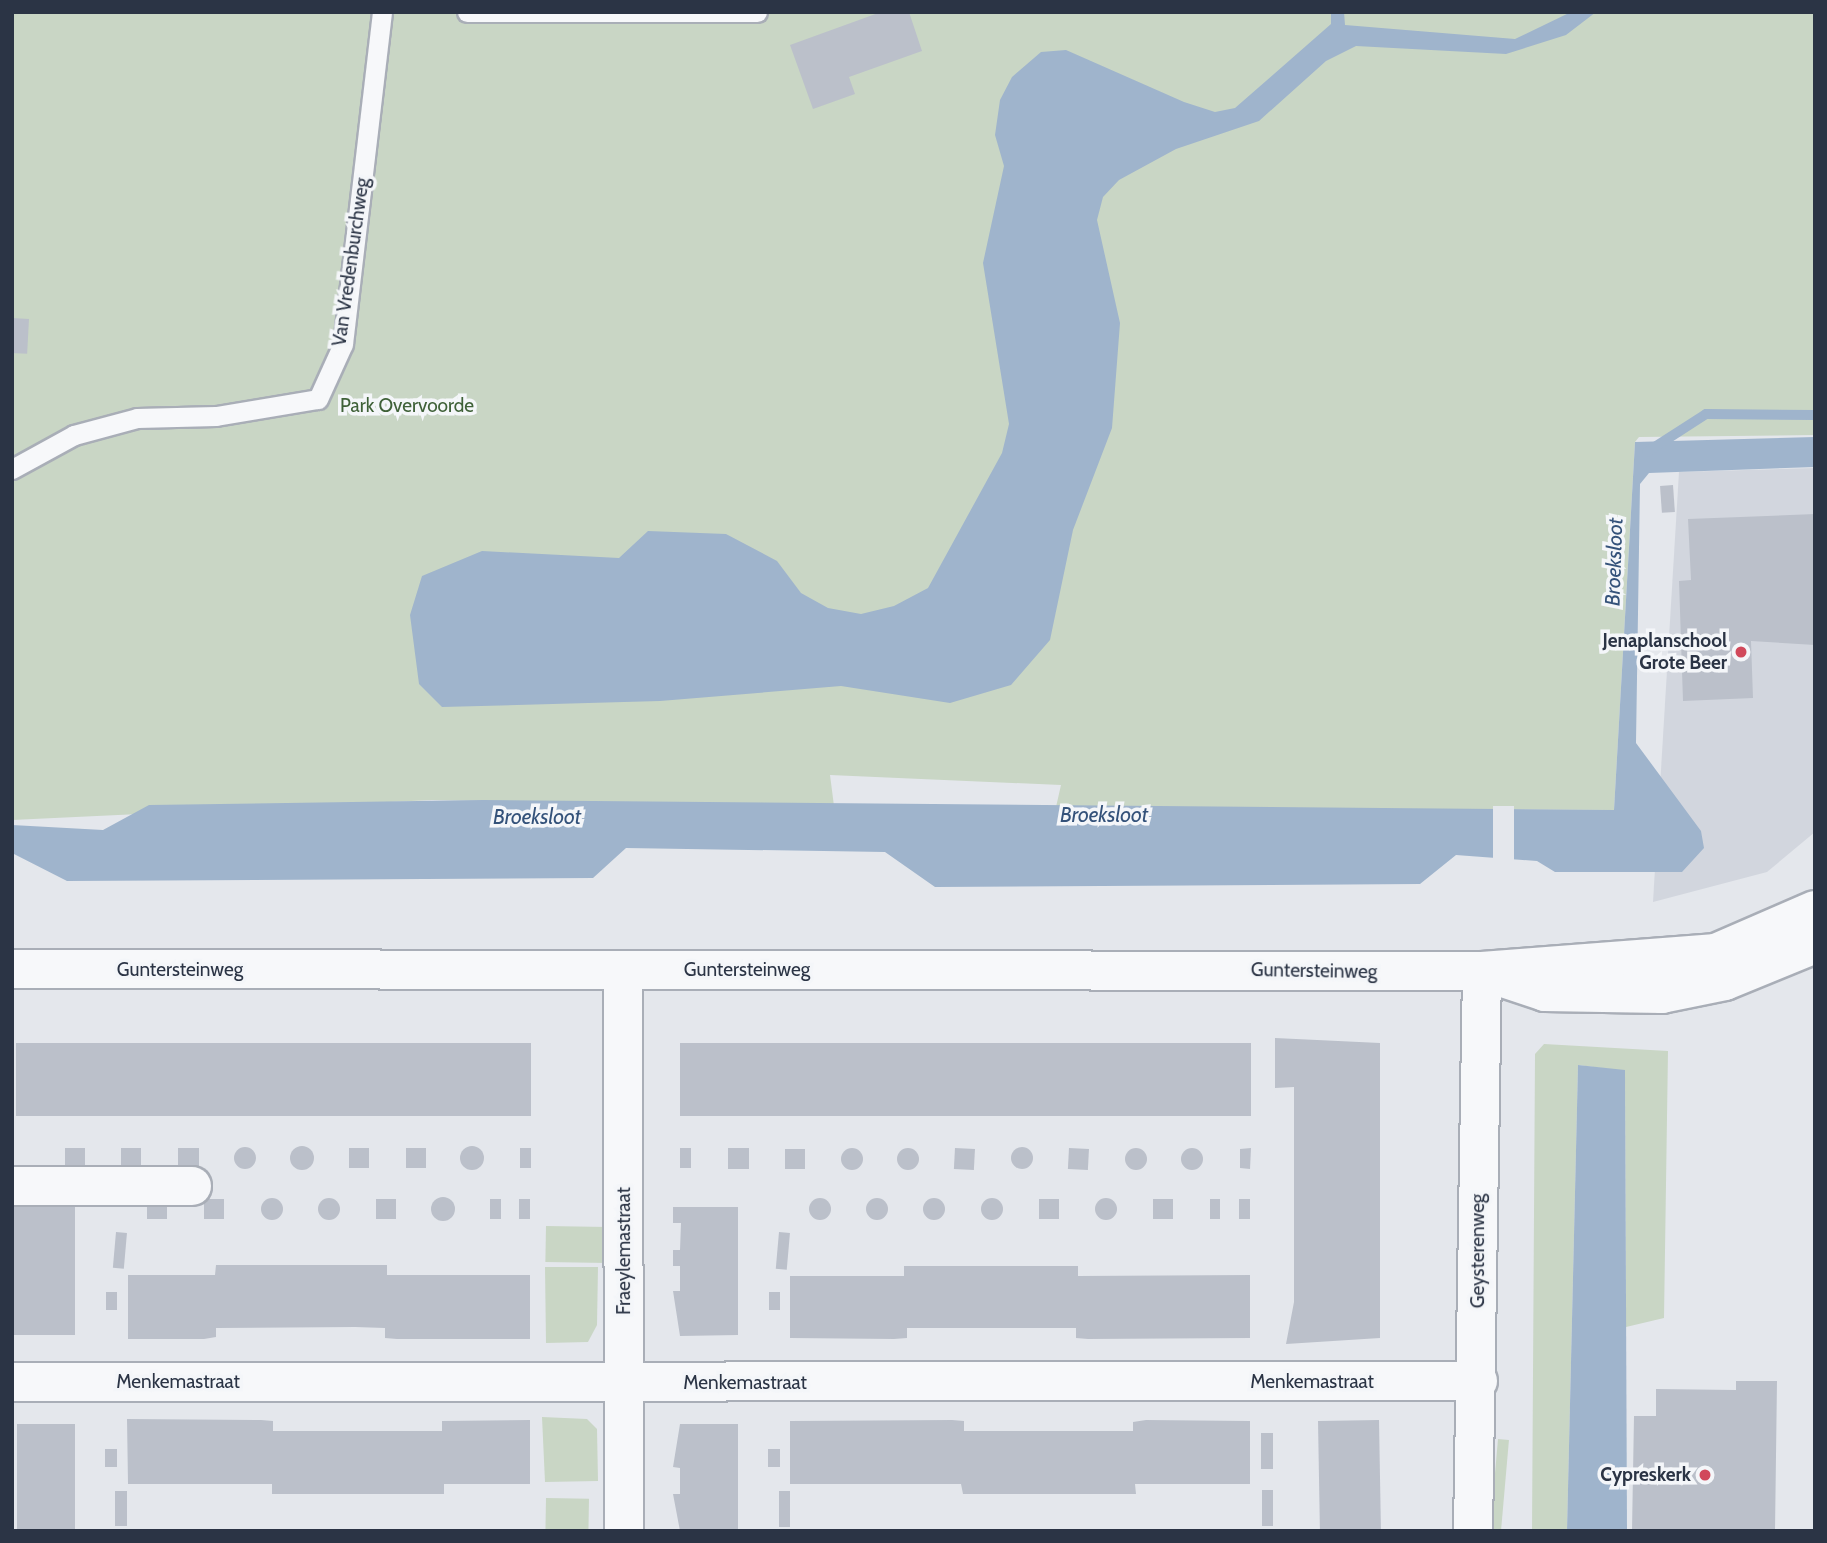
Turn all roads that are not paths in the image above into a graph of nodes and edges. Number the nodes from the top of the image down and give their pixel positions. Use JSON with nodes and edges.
{"nodes":[{"id":1,"x":382,"y":12,"type":"edge"},
{"id":2,"x":467,"y":12,"type":"edge"},
{"id":3,"x":757,"y":12,"type":"edge"},
{"id":4,"x":12,"y":469,"type":"edge"},
{"id":5,"x":1815,"y":909,"type":"edge"},
{"id":6,"x":1815,"y":944,"type":"edge"},
{"id":7,"x":12,"y":969,"type":"edge"},
{"id":8,"x":623,"y":970,"type":"junction"},
{"id":9,"x":1482,"y":971,"type":"junction"},
{"id":10,"x":12,"y":1186,"type":"edge"},
{"id":11,"x":192,"y":1186,"type":"dead end"},
{"id":12,"x":1478,"y":1381,"type":"junction"},
{"id":13,"x":12,"y":1382,"type":"edge"},
{"id":14,"x":624,"y":1384,"type":"junction"},
{"id":15,"x":624,"y":1531,"type":"edge"},
{"id":16,"x":1473,"y":1531,"type":"edge"}],
"edges":[{"from":1,"to":4,"type":"lane","name":"Van Vredenburchweg"},
{"from":2,"to":3,"type":"lane"},
{"from":5,"to":9,"type":"street","name":"Guntersteinweg"},
{"from":6,"to":9,"type":"street","name":"Guntersteinweg"},
{"from":7,"to":8,"type":"street","name":"Guntersteinweg"},
{"from":8,"to":9,"type":"street","name":"Guntersteinweg"},
{"from":8,"to":14,"type":"street","name":"Fraeylemastraat"},
{"from":9,"to":12,"type":"street","name":"Geysterenweg"},
{"from":10,"to":11,"type":"street"},
{"from":12,"to":14,"type":"street","name":"Menkemastraat"},
{"from":12,"to":16,"type":"street","name":"Geysterenweg"},
{"from":13,"to":14,"type":"street","name":"Menkemastraat"},
{"from":14,"to":15,"type":"street","name":"Fraeylemastraat"}]}
